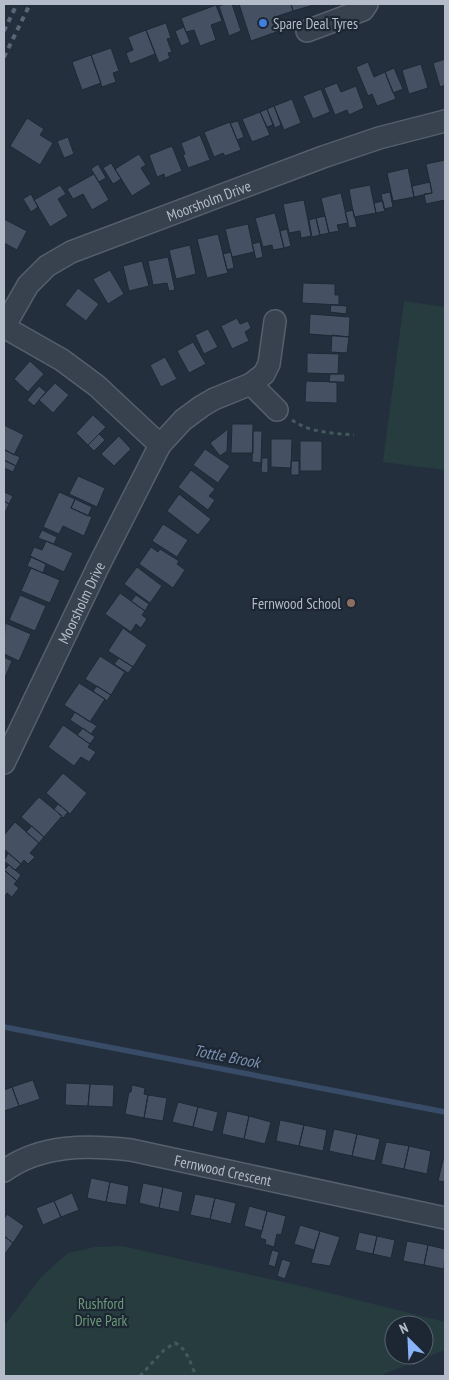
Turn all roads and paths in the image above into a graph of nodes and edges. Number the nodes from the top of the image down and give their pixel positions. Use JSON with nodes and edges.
{"nodes":[{"id":1,"x":367,"y":4,"type":"edge"},
{"id":2,"x":307,"y":31,"type":"dead end"},
{"id":3,"x":445,"y":121,"type":"edge"},
{"id":4,"x":275,"y":321,"type":"dead end"},
{"id":5,"x":4,"y":327,"type":"edge"},
{"id":6,"x":251,"y":384,"type":"junction"},
{"id":7,"x":277,"y":410,"type":"dead end"},
{"id":8,"x":300,"y":426,"type":"dead end"},
{"id":9,"x":354,"y":435,"type":"dead end"},
{"id":10,"x":160,"y":445,"type":"junction"},
{"id":11,"x":4,"y":763,"type":"edge"},
{"id":12,"x":5,"y":1166,"type":"edge"},
{"id":13,"x":445,"y":1218,"type":"edge"},
{"id":14,"x":140,"y":1376,"type":"edge"},
{"id":15,"x":196,"y":1376,"type":"edge"}],
"edges":[{"from":1,"to":2,"type":"street"},
{"from":3,"to":5,"type":"street","name":"Moorsholm Drive"},
{"from":4,"to":6,"type":"street","name":"Moorsholm Drive"},
{"from":5,"to":10,"type":"street","name":"Moorsholm Drive"},
{"from":6,"to":7,"type":"street"},
{"from":6,"to":10,"type":"street","name":"Moorsholm Drive"},
{"from":8,"to":9,"type":"path"},
{"from":10,"to":11,"type":"street","name":"Moorsholm Drive"},
{"from":12,"to":13,"type":"street","name":"Fernwood Crescent"},
{"from":14,"to":15,"type":"path"}]}
